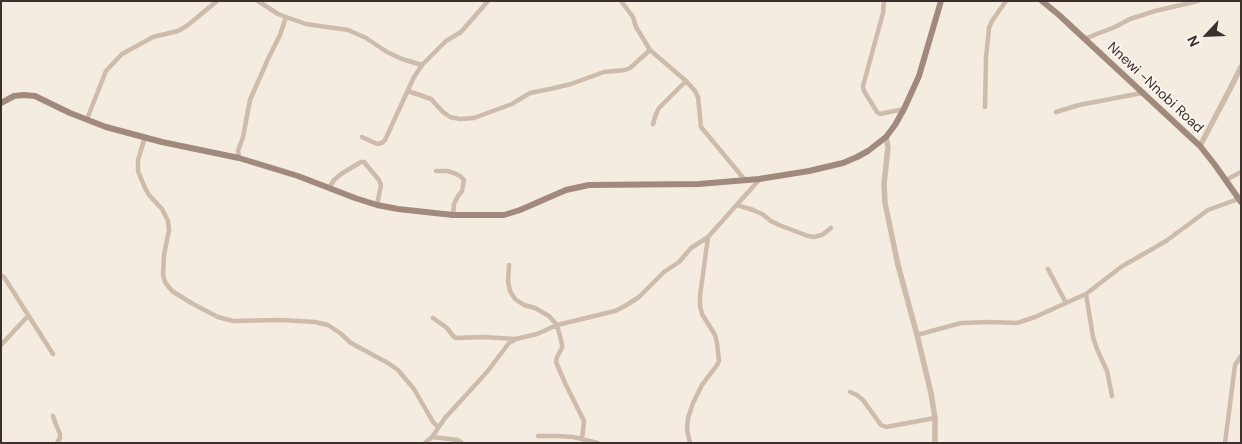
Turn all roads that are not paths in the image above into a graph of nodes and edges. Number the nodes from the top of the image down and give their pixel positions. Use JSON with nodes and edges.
{"nodes":[{"id":1,"x":217,"y":1,"type":"edge"},
{"id":2,"x":258,"y":1,"type":"edge"},
{"id":3,"x":488,"y":1,"type":"edge"},
{"id":4,"x":621,"y":1,"type":"edge"},
{"id":5,"x":884,"y":1,"type":"edge"},
{"id":6,"x":941,"y":1,"type":"edge"},
{"id":7,"x":1006,"y":1,"type":"edge"},
{"id":8,"x":1042,"y":1,"type":"edge"},
{"id":9,"x":1198,"y":1,"type":"edge"},
{"id":10,"x":1176,"y":4,"type":"edge"},
{"id":11,"x":286,"y":18,"type":"junction"},
{"id":12,"x":1084,"y":39,"type":"junction"},
{"id":13,"x":650,"y":50,"type":"junction"},
{"id":14,"x":422,"y":65,"type":"junction"},
{"id":15,"x":1240,"y":71,"type":"edge"},
{"id":16,"x":686,"y":81,"type":"junction"},
{"id":17,"x":408,"y":91,"type":"junction"},
{"id":18,"x":1142,"y":93,"type":"junction"},
{"id":19,"x":1,"y":103,"type":"edge"},
{"id":20,"x":985,"y":107,"type":"dead end"},
{"id":21,"x":904,"y":109,"type":"junction"},
{"id":22,"x":1056,"y":112,"type":"dead end"},
{"id":23,"x":87,"y":119,"type":"junction"},
{"id":24,"x":653,"y":124,"type":"dead end"},
{"id":25,"x":146,"y":137,"type":"junction"},
{"id":26,"x":362,"y":137,"type":"dead end"},
{"id":27,"x":886,"y":137,"type":"junction"},
{"id":28,"x":1200,"y":146,"type":"junction"},
{"id":29,"x":239,"y":158,"type":"junction"},
{"id":30,"x":436,"y":171,"type":"dead end"},
{"id":31,"x":1241,"y":172,"type":"edge"},
{"id":32,"x":759,"y":179,"type":"junction"},
{"id":33,"x":745,"y":180,"type":"junction"},
{"id":34,"x":1226,"y":180,"type":"junction"},
{"id":35,"x":329,"y":188,"type":"junction"},
{"id":36,"x":1239,"y":201,"type":"edge"},
{"id":37,"x":377,"y":205,"type":"junction"},
{"id":38,"x":737,"y":205,"type":"junction"},
{"id":39,"x":454,"y":215,"type":"junction"},
{"id":40,"x":831,"y":228,"type":"dead end"},
{"id":41,"x":708,"y":236,"type":"junction"},
{"id":42,"x":509,"y":265,"type":"dead end"},
{"id":43,"x":1048,"y":269,"type":"dead end"},
{"id":44,"x":1,"y":274,"type":"edge"},
{"id":45,"x":1086,"y":294,"type":"junction"},
{"id":46,"x":1066,"y":303,"type":"junction"},
{"id":47,"x":28,"y":316,"type":"junction"},
{"id":48,"x":434,"y":318,"type":"dead end"},
{"id":49,"x":557,"y":325,"type":"junction"},
{"id":50,"x":917,"y":335,"type":"junction"},
{"id":51,"x":516,"y":339,"type":"junction"},
{"id":52,"x":1,"y":345,"type":"edge"},
{"id":53,"x":53,"y":354,"type":"dead end"},
{"id":54,"x":1241,"y":356,"type":"edge"},
{"id":55,"x":850,"y":392,"type":"dead end"},
{"id":56,"x":1112,"y":396,"type":"dead end"},
{"id":57,"x":53,"y":416,"type":"dead end"},
{"id":58,"x":935,"y":418,"type":"junction"},
{"id":59,"x":438,"y":427,"type":"junction"},
{"id":60,"x":538,"y":436,"type":"dead end"},
{"id":61,"x":432,"y":437,"type":"junction"},
{"id":62,"x":582,"y":438,"type":"junction"},
{"id":63,"x":57,"y":443,"type":"edge"},
{"id":64,"x":425,"y":443,"type":"edge"},
{"id":65,"x":462,"y":443,"type":"edge"},
{"id":66,"x":598,"y":443,"type":"edge"},
{"id":67,"x":690,"y":443,"type":"edge"},
{"id":68,"x":935,"y":443,"type":"edge"},
{"id":69,"x":1225,"y":443,"type":"edge"}],
"edges":[{"from":1,"to":23,"type":"street"},
{"from":2,"to":11,"type":"street"},
{"from":3,"to":14,"type":"street"},
{"from":4,"to":13,"type":"street"},
{"from":5,"to":21,"type":"street"},
{"from":6,"to":21,"type":"main road"},
{"from":7,"to":20,"type":"street"},
{"from":8,"to":12,"type":"main road","name":"Nnewi -Nnobi Road"},
{"from":9,"to":10,"type":"street"},
{"from":10,"to":12,"type":"street"},
{"from":11,"to":14,"type":"street"},
{"from":11,"to":29,"type":"street"},
{"from":12,"to":18,"type":"main road","name":"Nnewi -Nnobi Road"},
{"from":13,"to":16,"type":"street"},
{"from":13,"to":17,"type":"street"},
{"from":14,"to":17,"type":"street"},
{"from":15,"to":28,"type":"street"},
{"from":16,"to":24,"type":"street"},
{"from":16,"to":33,"type":"street"},
{"from":17,"to":26,"type":"street"},
{"from":18,"to":22,"type":"street"},
{"from":18,"to":28,"type":"main road","name":"Nnewi -Nnobi Road"},
{"from":19,"to":23,"type":"main road"},
{"from":21,"to":27,"type":"main road"},
{"from":23,"to":25,"type":"main road"},
{"from":25,"to":29,"type":"main road"},
{"from":25,"to":59,"type":"street"},
{"from":27,"to":32,"type":"main road"},
{"from":27,"to":50,"type":"street"},
{"from":28,"to":34,"type":"main road","name":"Nnewi -Nnobi Road"},
{"from":29,"to":35,"type":"main road"},
{"from":30,"to":39,"type":"street"},
{"from":31,"to":34,"type":"street"},
{"from":32,"to":33,"type":"main road"},
{"from":32,"to":38,"type":"street"},
{"from":33,"to":39,"type":"main road"},
{"from":34,"to":36,"type":"main road","name":"Nnewi -Nnobi Road"},
{"from":35,"to":37,"type":"main road"},
{"from":35,"to":37,"type":"street"},
{"from":36,"to":45,"type":"street"},
{"from":37,"to":39,"type":"main road"},
{"from":38,"to":40,"type":"street"},
{"from":38,"to":41,"type":"street"},
{"from":41,"to":49,"type":"street"},
{"from":41,"to":67,"type":"street"},
{"from":42,"to":49,"type":"street"},
{"from":43,"to":46,"type":"street"},
{"from":44,"to":47,"type":"street"},
{"from":45,"to":46,"type":"street"},
{"from":45,"to":56,"type":"street"},
{"from":46,"to":50,"type":"street"},
{"from":47,"to":52,"type":"street"},
{"from":47,"to":53,"type":"street"},
{"from":48,"to":51,"type":"street"},
{"from":49,"to":51,"type":"street"},
{"from":49,"to":62,"type":"street"},
{"from":50,"to":58,"type":"street"},
{"from":51,"to":59,"type":"street"},
{"from":54,"to":69,"type":"street"},
{"from":55,"to":58,"type":"street"},
{"from":57,"to":63,"type":"street"},
{"from":58,"to":68,"type":"street"},
{"from":59,"to":61,"type":"street"},
{"from":60,"to":62,"type":"street"},
{"from":61,"to":64,"type":"street"},
{"from":61,"to":65,"type":"street"},
{"from":62,"to":66,"type":"street"}]}
